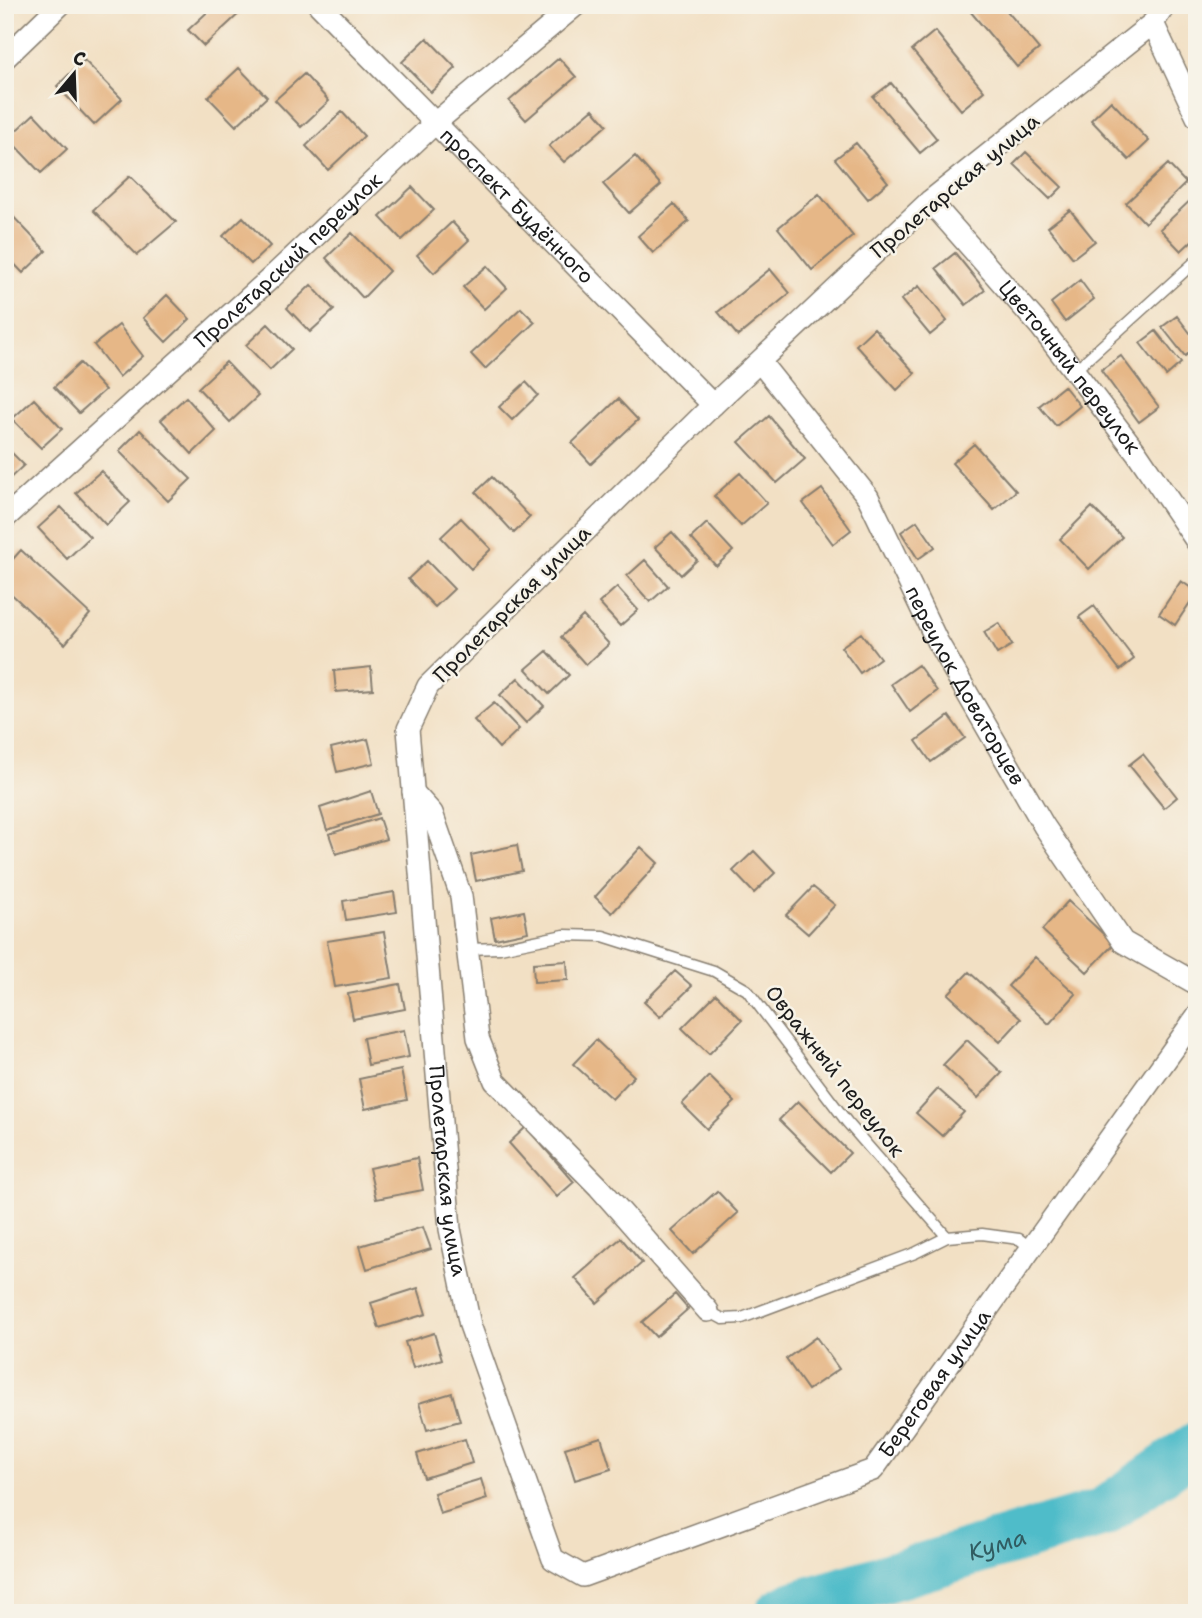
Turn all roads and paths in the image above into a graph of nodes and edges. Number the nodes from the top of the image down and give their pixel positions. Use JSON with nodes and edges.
{"nodes":[{"id":1,"x":60,"y":5,"type":"edge"},
{"id":2,"x":319,"y":5,"type":"edge"},
{"id":3,"x":576,"y":5,"type":"edge"},
{"id":4,"x":1159,"y":14,"type":"edge"},
{"id":5,"x":5,"y":58,"type":"edge"},
{"id":6,"x":1197,"y":117,"type":"edge"},
{"id":7,"x":435,"y":123,"type":"junction"},
{"id":8,"x":930,"y":201,"type":"junction"},
{"id":9,"x":1197,"y":260,"type":"edge"},
{"id":10,"x":760,"y":362,"type":"junction"},
{"id":11,"x":1074,"y":371,"type":"junction"},
{"id":12,"x":713,"y":405,"type":"junction"},
{"id":13,"x":5,"y":518,"type":"edge"},
{"id":14,"x":1197,"y":541,"type":"edge"},
{"id":15,"x":413,"y":792,"type":"junction"},
{"id":16,"x":467,"y":949,"type":"junction"},
{"id":17,"x":1197,"y":984,"type":"edge"},
{"id":18,"x":1197,"y":1016,"type":"edge"},
{"id":19,"x":947,"y":1237,"type":"junction"},
{"id":20,"x":1031,"y":1248,"type":"junction"},
{"id":21,"x":708,"y":1311,"type":"joint"},
{"id":22,"x":553,"y":1559,"type":"joint"}],
"edges":[{"from":1,"to":5,"type":"street"},
{"from":2,"to":7,"type":"street","name":"проспект Будённого"},
{"from":3,"to":7,"type":"street","name":"Пролетарский переулок"},
{"from":4,"to":6,"type":"street"},
{"from":4,"to":8,"type":"street","name":"Пролетарская улица"},
{"from":7,"to":12,"type":"street","name":"проспект Будённого"},
{"from":7,"to":13,"type":"street","name":"Пролетарский переулок"},
{"from":8,"to":10,"type":"street","name":"Пролетарская улица"},
{"from":8,"to":11,"type":"street","name":"Цветочный переулок"},
{"from":9,"to":11,"type":"lane"},
{"from":10,"to":12,"type":"street","name":"Пролетарская улица"},
{"from":10,"to":17,"type":"street","name":"переулок Доваторцев"},
{"from":11,"to":14,"type":"street","name":"Цветочный переулок"},
{"from":12,"to":15,"type":"street","name":"Пролетарская улица"},
{"from":15,"to":16,"type":"street"},
{"from":15,"to":22,"type":"street","name":"Пролетарская улица"},
{"from":16,"to":19,"type":"lane","name":"Овражный переулок"},
{"from":16,"to":21,"type":"street"},
{"from":18,"to":20,"type":"street","name":"Береговая улица"},
{"from":19,"to":20,"type":"lane"},
{"from":19,"to":21,"type":"lane"},
{"from":20,"to":22,"type":"street","name":"Береговая улица"}]}
